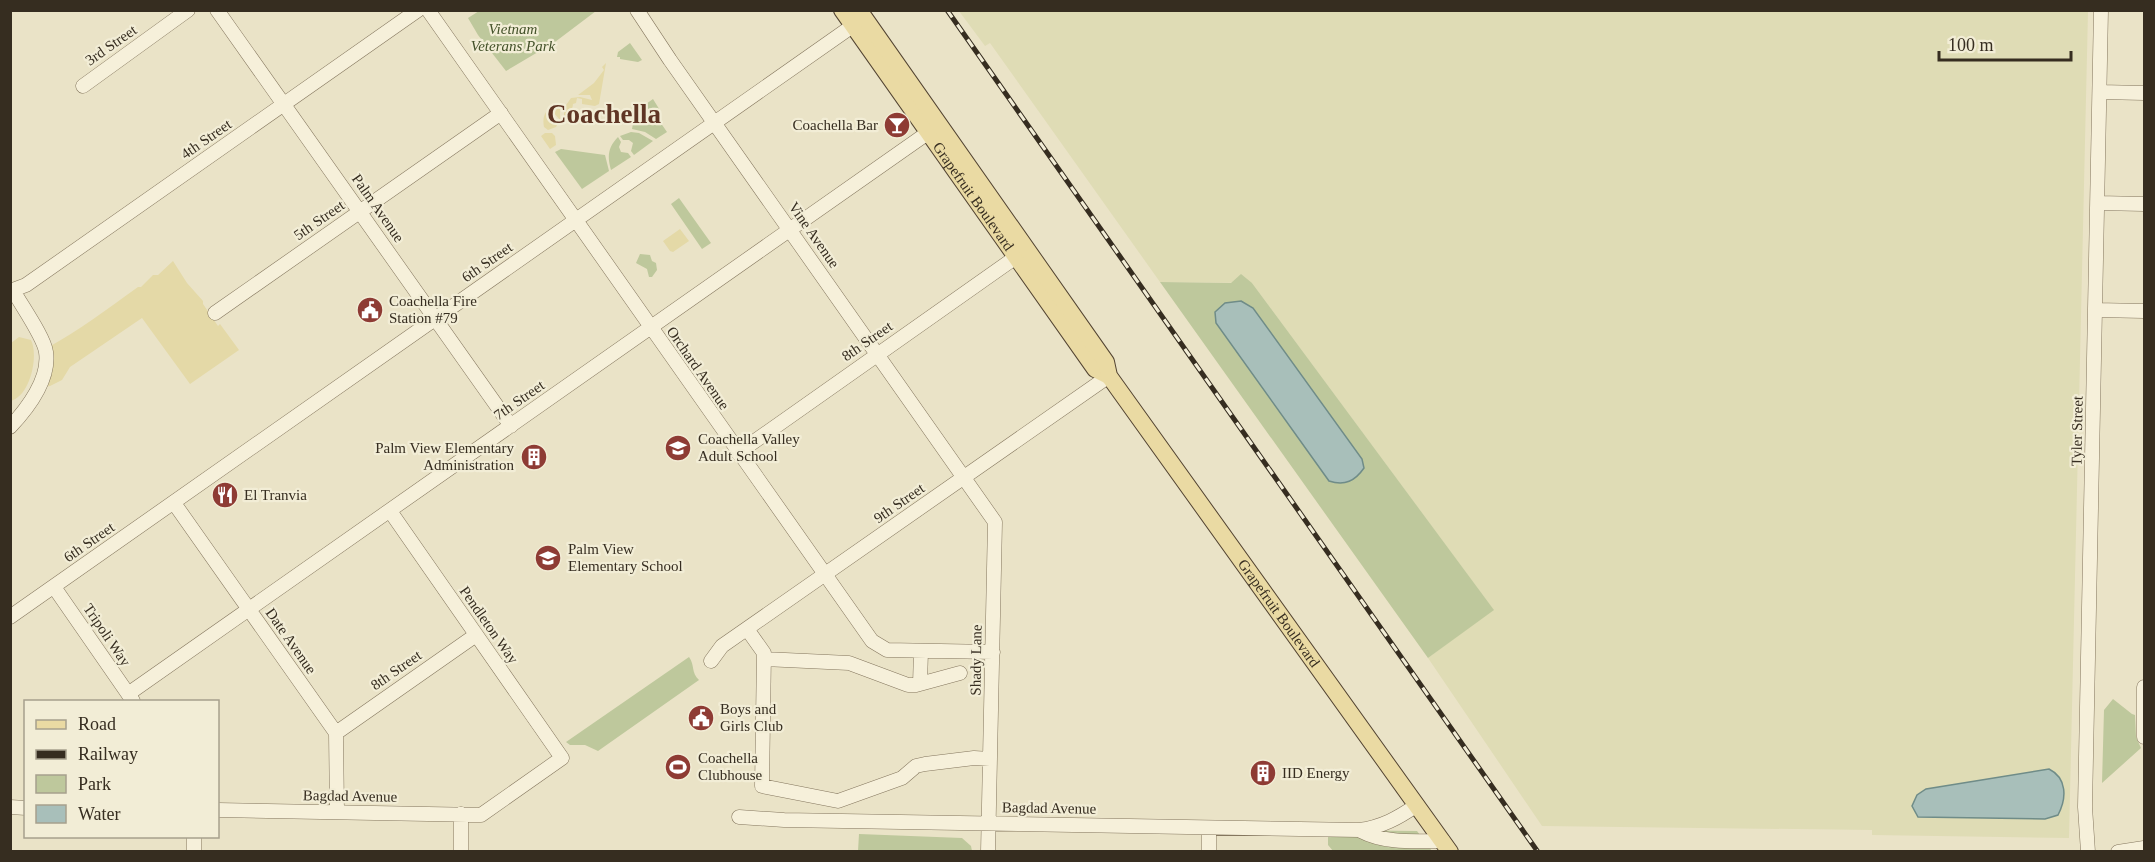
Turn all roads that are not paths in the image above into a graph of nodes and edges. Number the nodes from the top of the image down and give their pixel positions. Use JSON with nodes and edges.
{"nodes":[{"id":1,"x":189,"y":10,"type":"edge"},
{"id":2,"x":217,"y":10,"type":"edge"},
{"id":3,"x":418,"y":10,"type":"edge"},
{"id":4,"x":428,"y":10,"type":"edge"},
{"id":5,"x":842,"y":10,"type":"edge"},
{"id":6,"x":2102,"y":10,"type":"edge"},
{"id":7,"x":641,"y":12,"type":"edge"},
{"id":8,"x":859,"y":18,"type":"edge"},
{"id":9,"x":83,"y":86,"type":"dead end"},
{"id":10,"x":2100,"y":92,"type":"junction"},
{"id":11,"x":2145,"y":93,"type":"edge"},
{"id":12,"x":284,"y":104,"type":"junction"},
{"id":13,"x":501,"y":113,"type":"junction"},
{"id":14,"x":715,"y":121,"type":"junction"},
{"id":15,"x":929,"y":132,"type":"junction"},
{"id":16,"x":2098,"y":204,"type":"junction"},
{"id":17,"x":2145,"y":204,"type":"edge"},
{"id":18,"x":360,"y":211,"type":"junction"},
{"id":19,"x":577,"y":220,"type":"junction"},
{"id":20,"x":790,"y":229,"type":"junction"},
{"id":21,"x":1016,"y":257,"type":"junction"},
{"id":22,"x":12,"y":291,"type":"edge"},
{"id":23,"x":2096,"y":310,"type":"junction"},
{"id":24,"x":2145,"y":311,"type":"edge"},
{"id":25,"x":215,"y":313,"type":"dead end"},
{"id":26,"x":435,"y":319,"type":"junction"},
{"id":27,"x":651,"y":328,"type":"junction"},
{"id":28,"x":877,"y":354,"type":"junction"},
{"id":29,"x":1109,"y":376,"type":"junction"},
{"id":30,"x":511,"y":426,"type":"junction"},
{"id":31,"x":10,"y":427,"type":"edge"},
{"id":32,"x":738,"y":453,"type":"junction"},
{"id":33,"x":965,"y":478,"type":"junction"},
{"id":34,"x":174,"y":502,"type":"junction"},
{"id":35,"x":390,"y":511,"type":"junction"},
{"id":36,"x":825,"y":575,"type":"junction"},
{"id":37,"x":54,"y":586,"type":"junction"},
{"id":38,"x":249,"y":609,"type":"junction"},
{"id":39,"x":10,"y":616,"type":"edge"},
{"id":40,"x":747,"y":629,"type":"junction"},
{"id":41,"x":476,"y":635,"type":"junction"},
{"id":42,"x":921,"y":651,"type":"junction"},
{"id":43,"x":993,"y":652,"type":"junction"},
{"id":44,"x":764,"y":658,"type":"junction"},
{"id":45,"x":711,"y":661,"type":"dead end"},
{"id":46,"x":960,"y":673,"type":"dead end"},
{"id":47,"x":920,"y":684,"type":"junction"},
{"id":48,"x":2145,"y":687,"type":"edge"},
{"id":49,"x":130,"y":698,"type":"edge"},
{"id":50,"x":336,"y":733,"type":"junction"},
{"id":51,"x":2145,"y":737,"type":"edge"},
{"id":52,"x":990,"y":759,"type":"junction"},
{"id":53,"x":1417,"y":805,"type":"junction"},
{"id":54,"x":219,"y":810,"type":"edge"},
{"id":55,"x":337,"y":812,"type":"junction"},
{"id":56,"x":461,"y":814,"type":"junction"},
{"id":57,"x":481,"y":815,"type":"joint"},
{"id":58,"x":739,"y":817,"type":"dead end"},
{"id":59,"x":988,"y":824,"type":"junction"},
{"id":60,"x":1209,"y":828,"type":"junction"},
{"id":61,"x":1359,"y":830,"type":"junction"},
{"id":62,"x":1446,"y":846,"type":"edge"},
{"id":63,"x":2145,"y":848,"type":"edge"},
{"id":64,"x":460,"y":852,"type":"edge"},
{"id":65,"x":988,"y":852,"type":"edge"},
{"id":66,"x":1209,"y":852,"type":"edge"},
{"id":67,"x":2088,"y":852,"type":"edge"},
{"id":68,"x":2118,"y":852,"type":"edge"}],
"edges":[{"from":1,"to":9,"type":"street","name":"3rd Street"},
{"from":2,"to":12,"type":"street","name":"Palm Avenue"},
{"from":3,"to":12,"type":"street","name":"4th Street"},
{"from":4,"to":13,"type":"street","name":"Orchard Avenue"},
{"from":5,"to":8,"type":"main road","name":"Grapefruit Boulevard"},
{"from":6,"to":10,"type":"street","name":"Tyler Street"},
{"from":7,"to":14,"type":"street","name":"Vine Avenue"},
{"from":8,"to":14,"type":"street","name":"6th Street"},
{"from":8,"to":15,"type":"main road","name":"Grapefruit Boulevard"},
{"from":8,"to":29,"type":"main road","name":"Grapefruit Boulevard"},
{"from":10,"to":11,"type":"street"},
{"from":10,"to":16,"type":"street","name":"Tyler Street"},
{"from":12,"to":18,"type":"street","name":"Palm Avenue"},
{"from":12,"to":22,"type":"street","name":"4th Street"},
{"from":13,"to":18,"type":"street","name":"5th Street"},
{"from":13,"to":19,"type":"street","name":"Orchard Avenue"},
{"from":14,"to":19,"type":"street","name":"6th Street"},
{"from":14,"to":20,"type":"street","name":"Vine Avenue"},
{"from":15,"to":20,"type":"street","name":"7th Street"},
{"from":15,"to":21,"type":"main road","name":"Grapefruit Boulevard"},
{"from":16,"to":17,"type":"street"},
{"from":16,"to":23,"type":"street","name":"Tyler Street"},
{"from":18,"to":25,"type":"street","name":"5th Street"},
{"from":18,"to":26,"type":"street","name":"Palm Avenue"},
{"from":19,"to":26,"type":"street","name":"6th Street"},
{"from":19,"to":27,"type":"street","name":"Orchard Avenue"},
{"from":20,"to":27,"type":"street","name":"7th Street"},
{"from":20,"to":28,"type":"street","name":"Vine Avenue"},
{"from":21,"to":28,"type":"street","name":"8th Street"},
{"from":21,"to":29,"type":"main road","name":"Grapefruit Boulevard"},
{"from":22,"to":31,"type":"street"},
{"from":23,"to":24,"type":"street"},
{"from":23,"to":67,"type":"street","name":"Tyler Street"},
{"from":26,"to":30,"type":"street","name":"Palm Avenue"},
{"from":26,"to":34,"type":"street","name":"6th Street"},
{"from":27,"to":30,"type":"street","name":"7th Street"},
{"from":27,"to":32,"type":"street","name":"Orchard Avenue"},
{"from":28,"to":32,"type":"street","name":"8th Street"},
{"from":28,"to":33,"type":"street","name":"Vine Avenue"},
{"from":29,"to":33,"type":"street","name":"9th Street"},
{"from":29,"to":53,"type":"main road","name":"Grapefruit Boulevard"},
{"from":30,"to":35,"type":"street","name":"7th Street"},
{"from":32,"to":36,"type":"street","name":"Orchard Avenue"},
{"from":33,"to":36,"type":"street","name":"9th Street"},
{"from":33,"to":43,"type":"street","name":"Shady Lane"},
{"from":34,"to":37,"type":"street","name":"6th Street"},
{"from":34,"to":38,"type":"street","name":"Date Avenue"},
{"from":35,"to":38,"type":"street","name":"7th Street"},
{"from":35,"to":41,"type":"street","name":"Pendleton Way"},
{"from":36,"to":40,"type":"street","name":"9th Street"},
{"from":36,"to":42,"type":"street","name":"Orchard Avenue"},
{"from":37,"to":39,"type":"street","name":"6th Street"},
{"from":37,"to":49,"type":"street","name":"Tripoli Way"},
{"from":38,"to":49,"type":"street","name":"7th Street"},
{"from":38,"to":50,"type":"street","name":"Date Avenue"},
{"from":40,"to":44,"type":"street"},
{"from":40,"to":45,"type":"street","name":"9th Street"},
{"from":41,"to":50,"type":"street","name":"8th Street"},
{"from":41,"to":57,"type":"street","name":"Pendleton Way"},
{"from":42,"to":43,"type":"street","name":"Orchard Avenue"},
{"from":42,"to":47,"type":"street"},
{"from":43,"to":52,"type":"street","name":"Shady Lane"},
{"from":44,"to":47,"type":"street"},
{"from":44,"to":52,"type":"street"},
{"from":46,"to":47,"type":"street"},
{"from":48,"to":51,"type":"street"},
{"from":50,"to":55,"type":"street"},
{"from":52,"to":59,"type":"street","name":"Shady Lane"},
{"from":53,"to":61,"type":"street","name":"Bagdad Avenue"},
{"from":53,"to":62,"type":"main road","name":"Grapefruit Boulevard"},
{"from":54,"to":55,"type":"street","name":"Bagdad Avenue"},
{"from":55,"to":56,"type":"street","name":"Bagdad Avenue"},
{"from":56,"to":57,"type":"street","name":"Bagdad Avenue"},
{"from":56,"to":64,"type":"street"},
{"from":58,"to":59,"type":"street","name":"Bagdad Avenue"},
{"from":59,"to":60,"type":"street","name":"Bagdad Avenue"},
{"from":59,"to":65,"type":"street","name":"Shady Lane"},
{"from":60,"to":61,"type":"street","name":"Bagdad Avenue"},
{"from":60,"to":66,"type":"street"},
{"from":61,"to":62,"type":"street","name":"Bagdad Avenue"},
{"from":63,"to":68,"type":"street"}]}
